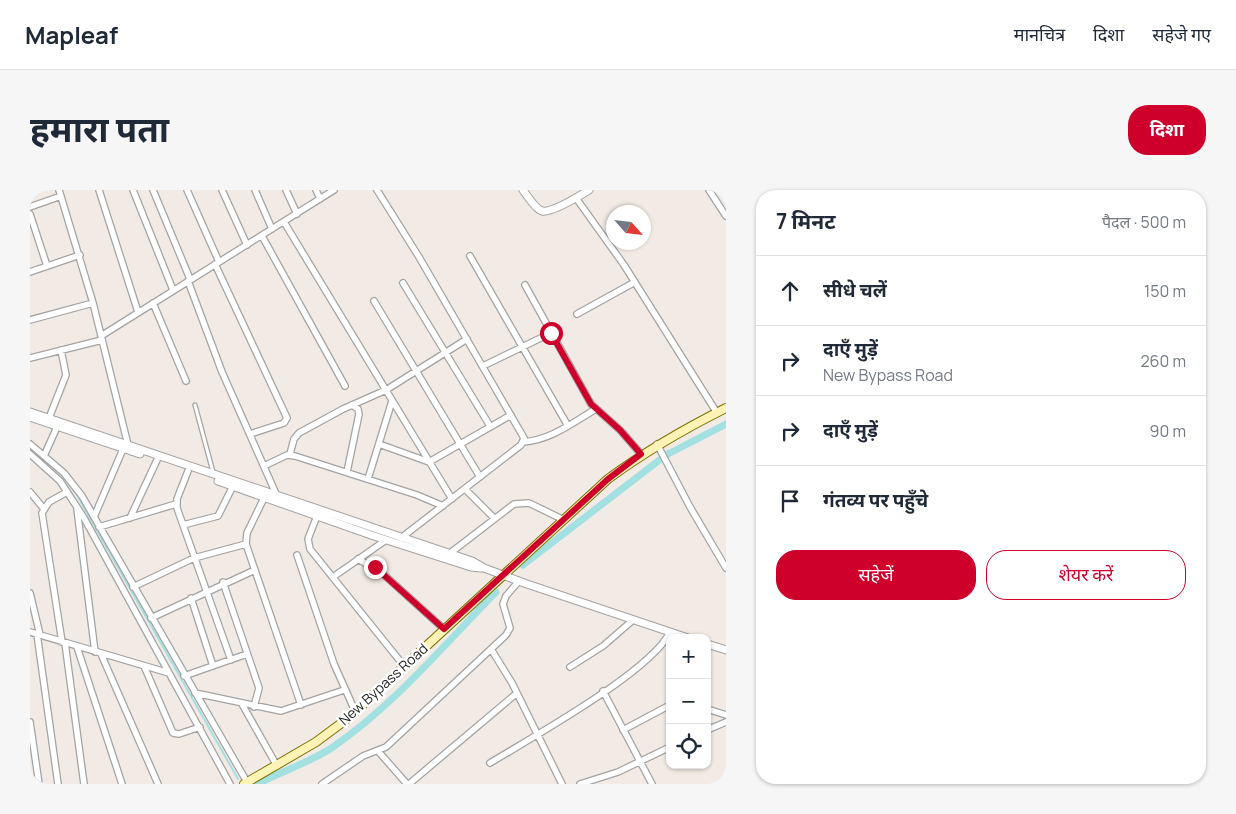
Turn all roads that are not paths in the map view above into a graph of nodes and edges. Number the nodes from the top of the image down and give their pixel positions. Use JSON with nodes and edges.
{"nodes":[{"id":1,"x":99,"y":190,"type":"edge"},
{"id":2,"x":132,"y":190,"type":"edge"},
{"id":3,"x":153,"y":190,"type":"edge"},
{"id":4,"x":187,"y":190,"type":"edge"},
{"id":5,"x":222,"y":190,"type":"edge"},
{"id":6,"x":255,"y":190,"type":"edge"},
{"id":7,"x":286,"y":190,"type":"edge"},
{"id":8,"x":316,"y":190,"type":"edge"},
{"id":9,"x":334,"y":190,"type":"edge"},
{"id":10,"x":377,"y":190,"type":"edge"},
{"id":11,"x":523,"y":190,"type":"edge"},
{"id":12,"x":589,"y":190,"type":"edge"},
{"id":13,"x":709,"y":190,"type":"edge"},
{"id":14,"x":60,"y":193,"type":"edge"},
{"id":15,"x":576,"y":198,"type":"junction"},
{"id":16,"x":320,"y":199,"type":"junction"},
{"id":17,"x":30,"y":207,"type":"edge"},
{"id":18,"x":30,"y":214,"type":"edge"},
{"id":19,"x":297,"y":214,"type":"junction"},
{"id":20,"x":726,"y":216,"type":"edge"},
{"id":21,"x":284,"y":222,"type":"junction"},
{"id":22,"x":272,"y":229,"type":"junction"},
{"id":23,"x":262,"y":236,"type":"junction"},
{"id":24,"x":246,"y":245,"type":"junction"},
{"id":25,"x":80,"y":255,"type":"junction"},
{"id":26,"x":470,"y":256,"type":"dead end"},
{"id":27,"x":217,"y":263,"type":"junction"},
{"id":28,"x":47,"y":266,"type":"junction"},
{"id":29,"x":30,"y":272,"type":"edge"},
{"id":30,"x":189,"y":280,"type":"junction"},
{"id":31,"x":635,"y":282,"type":"junction"},
{"id":32,"x":403,"y":283,"type":"dead end"},
{"id":33,"x":525,"y":285,"type":"dead end"},
{"id":34,"x":173,"y":290,"type":"junction"},
{"id":35,"x":374,"y":300,"type":"dead end"},
{"id":36,"x":93,"y":303,"type":"junction"},
{"id":37,"x":153,"y":303,"type":"junction"},
{"id":38,"x":138,"y":312,"type":"junction"},
{"id":39,"x":577,"y":314,"type":"dead end"},
{"id":40,"x":30,"y":320,"type":"edge"},
{"id":41,"x":551,"y":333,"type":"junction"},
{"id":42,"x":102,"y":338,"type":"junction"},
{"id":43,"x":467,"y":339,"type":"junction"},
{"id":44,"x":523,"y":347,"type":"junction"},
{"id":45,"x":61,"y":350,"type":"junction"},
{"id":46,"x":446,"y":353,"type":"junction"},
{"id":47,"x":30,"y":358,"type":"edge"},
{"id":48,"x":483,"y":366,"type":"junction"},
{"id":49,"x":415,"y":372,"type":"junction"},
{"id":50,"x":186,"y":381,"type":"dead end"},
{"id":51,"x":345,"y":386,"type":"dead end"},
{"id":52,"x":386,"y":390,"type":"junction"},
{"id":53,"x":392,"y":401,"type":"junction"},
{"id":54,"x":195,"y":405,"type":"dead end"},
{"id":55,"x":352,"y":405,"type":"junction"},
{"id":56,"x":726,"y":408,"type":"edge"},
{"id":57,"x":596,"y":409,"type":"junction"},
{"id":58,"x":30,"y":412,"type":"edge"},
{"id":59,"x":717,"y":412,"type":"junction"},
{"id":60,"x":511,"y":414,"type":"junction"},
{"id":61,"x":30,"y":417,"type":"edge"},
{"id":62,"x":49,"y":418,"type":"junction"},
{"id":63,"x":490,"y":426,"type":"junction"},
{"id":64,"x":568,"y":426,"type":"junction"},
{"id":65,"x":58,"y":427,"type":"junction"},
{"id":66,"x":250,"y":434,"type":"junction"},
{"id":67,"x":523,"y":442,"type":"junction"},
{"id":68,"x":30,"y":444,"type":"edge"},
{"id":69,"x":379,"y":444,"type":"junction"},
{"id":70,"x":459,"y":444,"type":"junction"},
{"id":71,"x":125,"y":447,"type":"junction"},
{"id":72,"x":659,"y":447,"type":"junction"},
{"id":73,"x":30,"y":454,"type":"edge"},
{"id":74,"x":290,"y":454,"type":"junction"},
{"id":75,"x":641,"y":454,"type":"junction"},
{"id":76,"x":44,"y":456,"type":"junction"},
{"id":77,"x":36,"y":458,"type":"junction"},
{"id":78,"x":157,"y":460,"type":"junction"},
{"id":79,"x":430,"y":462,"type":"junction"},
{"id":80,"x":30,"y":463,"type":"edge"},
{"id":81,"x":264,"y":466,"type":"junction"},
{"id":82,"x":188,"y":471,"type":"junction"},
{"id":83,"x":347,"y":472,"type":"junction"},
{"id":84,"x":214,"y":475,"type":"junction"},
{"id":85,"x":480,"y":477,"type":"junction"},
{"id":86,"x":368,"y":479,"type":"junction"},
{"id":87,"x":233,"y":486,"type":"junction"},
{"id":88,"x":465,"y":489,"type":"junction"},
{"id":89,"x":30,"y":492,"type":"edge"},
{"id":90,"x":67,"y":492,"type":"junction"},
{"id":91,"x":277,"y":496,"type":"junction"},
{"id":92,"x":264,"y":498,"type":"junction"},
{"id":93,"x":452,"y":499,"type":"junction"},
{"id":94,"x":176,"y":504,"type":"junction"},
{"id":95,"x":443,"y":506,"type":"junction"},
{"id":96,"x":77,"y":507,"type":"junction"},
{"id":97,"x":44,"y":509,"type":"junction"},
{"id":98,"x":317,"y":516,"type":"junction"},
{"id":99,"x":94,"y":517,"type":"junction"},
{"id":100,"x":130,"y":518,"type":"junction"},
{"id":101,"x":494,"y":518,"type":"junction"},
{"id":102,"x":564,"y":520,"type":"junction"},
{"id":103,"x":183,"y":525,"type":"junction"},
{"id":104,"x":99,"y":527,"type":"junction"},
{"id":105,"x":401,"y":538,"type":"junction"},
{"id":106,"x":386,"y":540,"type":"junction"},
{"id":107,"x":246,"y":544,"type":"junction"},
{"id":108,"x":449,"y":554,"type":"junction"},
{"id":109,"x":297,"y":555,"type":"dead end"},
{"id":110,"x":194,"y":558,"type":"junction"},
{"id":111,"x":358,"y":560,"type":"junction"},
{"id":112,"x":724,"y":560,"type":"edge"},
{"id":113,"x":484,"y":568,"type":"junction"},
{"id":114,"x":726,"y":568,"type":"edge"},
{"id":115,"x":254,"y":570,"type":"junction"},
{"id":116,"x":503,"y":574,"type":"junction"},
{"id":117,"x":333,"y":577,"type":"junction"},
{"id":118,"x":519,"y":581,"type":"junction"},
{"id":119,"x":223,"y":582,"type":"junction"},
{"id":120,"x":134,"y":587,"type":"junction"},
{"id":121,"x":206,"y":591,"type":"junction"},
{"id":122,"x":30,"y":593,"type":"edge"},
{"id":123,"x":191,"y":598,"type":"junction"},
{"id":124,"x":151,"y":618,"type":"junction"},
{"id":125,"x":633,"y":620,"type":"junction"},
{"id":126,"x":444,"y":629,"type":"junction"},
{"id":127,"x":30,"y":632,"type":"edge"},
{"id":128,"x":670,"y":632,"type":"junction"},
{"id":129,"x":39,"y":634,"type":"junction"},
{"id":130,"x":676,"y":634,"type":"edge"},
{"id":131,"x":63,"y":642,"type":"junction"},
{"id":132,"x":711,"y":645,"type":"edge"},
{"id":133,"x":77,"y":647,"type":"junction"},
{"id":134,"x":491,"y":649,"type":"junction"},
{"id":135,"x":726,"y":650,"type":"edge"},
{"id":136,"x":98,"y":653,"type":"junction"},
{"id":137,"x":248,"y":654,"type":"junction"},
{"id":138,"x":231,"y":660,"type":"junction"},
{"id":139,"x":144,"y":666,"type":"junction"},
{"id":140,"x":213,"y":666,"type":"junction"},
{"id":141,"x":404,"y":666,"type":"junction"},
{"id":142,"x":570,"y":667,"type":"dead end"},
{"id":143,"x":168,"y":673,"type":"junction"},
{"id":144,"x":184,"y":676,"type":"junction"},
{"id":145,"x":344,"y":690,"type":"junction"},
{"id":146,"x":603,"y":691,"type":"junction"},
{"id":147,"x":194,"y":693,"type":"junction"},
{"id":148,"x":517,"y":693,"type":"junction"},
{"id":149,"x":242,"y":704,"type":"junction"},
{"id":150,"x":301,"y":705,"type":"junction"},
{"id":151,"x":254,"y":706,"type":"junction"},
{"id":152,"x":666,"y":707,"type":"edge"},
{"id":153,"x":711,"y":710,"type":"edge"},
{"id":154,"x":355,"y":712,"type":"junction"},
{"id":155,"x":726,"y":715,"type":"edge"},
{"id":156,"x":30,"y":722,"type":"edge"},
{"id":157,"x":726,"y":722,"type":"edge"},
{"id":158,"x":200,"y":727,"type":"junction"},
{"id":159,"x":711,"y":728,"type":"edge"},
{"id":160,"x":623,"y":730,"type":"junction"},
{"id":161,"x":538,"y":734,"type":"junction"},
{"id":162,"x":666,"y":749,"type":"edge"},
{"id":163,"x":378,"y":751,"type":"junction"},
{"id":164,"x":639,"y":762,"type":"junction"},
{"id":165,"x":490,"y":763,"type":"dead end"},
{"id":166,"x":277,"y":766,"type":"junction"},
{"id":167,"x":245,"y":783,"type":"edge"},
{"id":168,"x":39,"y":784,"type":"edge"},
{"id":169,"x":58,"y":784,"type":"edge"},
{"id":170,"x":84,"y":784,"type":"edge"},
{"id":171,"x":122,"y":784,"type":"edge"},
{"id":172,"x":158,"y":784,"type":"edge"},
{"id":173,"x":230,"y":784,"type":"edge"},
{"id":174,"x":322,"y":784,"type":"edge"},
{"id":175,"x":408,"y":784,"type":"edge"},
{"id":176,"x":562,"y":784,"type":"edge"},
{"id":177,"x":580,"y":784,"type":"edge"},
{"id":178,"x":652,"y":784,"type":"edge"}],
"edges":[{"from":1,"to":38,"type":"street"},
{"from":2,"to":34,"type":"street"},
{"from":3,"to":30,"type":"street"},
{"from":4,"to":27,"type":"street"},
{"from":5,"to":24,"type":"street"},
{"from":6,"to":22,"type":"street"},
{"from":7,"to":19,"type":"street"},
{"from":8,"to":16,"type":"street"},
{"from":9,"to":16,"type":"street"},
{"from":10,"to":43,"type":"street"},
{"from":11,"to":15,"type":"street"},
{"from":12,"to":15,"type":"street"},
{"from":13,"to":20,"type":"street"},
{"from":14,"to":17,"type":"street"},
{"from":14,"to":25,"type":"street"},
{"from":15,"to":31,"type":"street"},
{"from":16,"to":19,"type":"street"},
{"from":18,"to":28,"type":"street"},
{"from":19,"to":21,"type":"street"},
{"from":21,"to":22,"type":"street"},
{"from":21,"to":52,"type":"street"},
{"from":22,"to":23,"type":"street"},
{"from":23,"to":24,"type":"street"},
{"from":23,"to":51,"type":"street"},
{"from":24,"to":27,"type":"street"},
{"from":25,"to":28,"type":"street"},
{"from":25,"to":36,"type":"street"},
{"from":26,"to":44,"type":"street"},
{"from":27,"to":30,"type":"street"},
{"from":27,"to":66,"type":"street"},
{"from":28,"to":29,"type":"street"},
{"from":30,"to":34,"type":"street"},
{"from":30,"to":66,"type":"street"},
{"from":31,"to":39,"type":"street"},
{"from":31,"to":59,"type":"street"},
{"from":32,"to":46,"type":"street"},
{"from":33,"to":41,"type":"street"},
{"from":34,"to":37,"type":"street"},
{"from":35,"to":49,"type":"street"},
{"from":36,"to":40,"type":"street"},
{"from":36,"to":42,"type":"street"},
{"from":37,"to":38,"type":"street"},
{"from":37,"to":50,"type":"street"},
{"from":38,"to":42,"type":"street"},
{"from":41,"to":44,"type":"street"},
{"from":41,"to":57,"type":"street"},
{"from":42,"to":45,"type":"street"},
{"from":42,"to":71,"type":"street"},
{"from":43,"to":46,"type":"street"},
{"from":43,"to":48,"type":"street"},
{"from":44,"to":48,"type":"street"},
{"from":44,"to":64,"type":"street"},
{"from":45,"to":47,"type":"street"},
{"from":45,"to":62,"type":"street"},
{"from":46,"to":49,"type":"street"},
{"from":46,"to":63,"type":"street"},
{"from":48,"to":60,"type":"street"},
{"from":49,"to":52,"type":"street"},
{"from":49,"to":70,"type":"street"},
{"from":52,"to":53,"type":"street"},
{"from":52,"to":55,"type":"street"},
{"from":53,"to":69,"type":"street"},
{"from":53,"to":79,"type":"street"},
{"from":54,"to":84,"type":"lane"},
{"from":55,"to":74,"type":"street"},
{"from":55,"to":83,"type":"street"},
{"from":56,"to":59,"type":"main road","name":"New Bypass Road"},
{"from":57,"to":64,"type":"street"},
{"from":57,"to":75,"type":"street"},
{"from":58,"to":62,"type":"street"},
{"from":59,"to":72,"type":"main road","name":"New Bypass Road"},
{"from":60,"to":63,"type":"street"},
{"from":60,"to":67,"type":"street"},
{"from":61,"to":65,"type":"street"},
{"from":62,"to":71,"type":"street"},
{"from":63,"to":70,"type":"street"},
{"from":64,"to":67,"type":"street"},
{"from":65,"to":71,"type":"street"},
{"from":65,"to":76,"type":"street"},
{"from":66,"to":81,"type":"street"},
{"from":67,"to":85,"type":"street"},
{"from":68,"to":76,"type":"street"},
{"from":69,"to":79,"type":"street"},
{"from":69,"to":86,"type":"street"},
{"from":70,"to":79,"type":"street"},
{"from":70,"to":85,"type":"street"},
{"from":71,"to":78,"type":"street"},
{"from":71,"to":84,"type":"street"},
{"from":71,"to":99,"type":"street"},
{"from":72,"to":75,"type":"main road","name":"New Bypass Road"},
{"from":72,"to":112,"type":"street"},
{"from":73,"to":77,"type":"street"},
{"from":74,"to":81,"type":"street"},
{"from":74,"to":83,"type":"street"},
{"from":75,"to":102,"type":"main road","name":"New Bypass Road"},
{"from":76,"to":99,"type":"street"},
{"from":77,"to":80,"type":"street"},
{"from":77,"to":90,"type":"street"},
{"from":78,"to":82,"type":"street"},
{"from":78,"to":100,"type":"street"},
{"from":79,"to":93,"type":"street"},
{"from":81,"to":91,"type":"street"},
{"from":82,"to":87,"type":"street"},
{"from":82,"to":94,"type":"street"},
{"from":83,"to":86,"type":"street"},
{"from":84,"to":91,"type":"street"},
{"from":85,"to":88,"type":"street"},
{"from":86,"to":95,"type":"street"},
{"from":87,"to":92,"type":"street"},
{"from":87,"to":103,"type":"street"},
{"from":88,"to":93,"type":"street"},
{"from":88,"to":101,"type":"street"},
{"from":89,"to":97,"type":"street"},
{"from":90,"to":96,"type":"street"},
{"from":90,"to":97,"type":"street"},
{"from":91,"to":105,"type":"street"},
{"from":92,"to":98,"type":"street"},
{"from":92,"to":107,"type":"street"},
{"from":93,"to":95,"type":"street"},
{"from":94,"to":100,"type":"street"},
{"from":94,"to":103,"type":"street"},
{"from":95,"to":105,"type":"street"},
{"from":96,"to":136,"type":"street"},
{"from":96,"to":143,"type":"street"},
{"from":97,"to":131,"type":"street"},
{"from":98,"to":106,"type":"street"},
{"from":98,"to":117,"type":"street"},
{"from":99,"to":104,"type":"street"},
{"from":100,"to":104,"type":"street"},
{"from":101,"to":102,"type":"street"},
{"from":101,"to":108,"type":"street"},
{"from":102,"to":116,"type":"main road","name":"New Bypass Road"},
{"from":103,"to":110,"type":"street"},
{"from":104,"to":120,"type":"street"},
{"from":105,"to":108,"type":"street"},
{"from":106,"to":111,"type":"street"},
{"from":106,"to":113,"type":"street"},
{"from":107,"to":110,"type":"street"},
{"from":107,"to":115,"type":"street"},
{"from":108,"to":113,"type":"street"},
{"from":109,"to":145,"type":"street"},
{"from":110,"to":120,"type":"street"},
{"from":110,"to":121,"type":"street"},
{"from":111,"to":117,"type":"street"},
{"from":111,"to":126,"type":"street"},
{"from":112,"to":114,"type":"street"},
{"from":113,"to":116,"type":"street"},
{"from":115,"to":119,"type":"street"},
{"from":115,"to":150,"type":"street"},
{"from":116,"to":118,"type":"street"},
{"from":116,"to":126,"type":"main road","name":"New Bypass Road"},
{"from":117,"to":141,"type":"street"},
{"from":118,"to":125,"type":"street"},
{"from":118,"to":134,"type":"street"},
{"from":119,"to":121,"type":"street"},
{"from":119,"to":137,"type":"street"},
{"from":120,"to":124,"type":"street"},
{"from":121,"to":123,"type":"street"},
{"from":121,"to":138,"type":"street"},
{"from":122,"to":129,"type":"street"},
{"from":123,"to":124,"type":"street"},
{"from":123,"to":140,"type":"street"},
{"from":124,"to":144,"type":"street"},
{"from":125,"to":128,"type":"street"},
{"from":125,"to":142,"type":"street"},
{"from":126,"to":141,"type":"main road","name":"New Bypass Road"},
{"from":127,"to":129,"type":"street"},
{"from":128,"to":130,"type":"street"},
{"from":128,"to":146,"type":"street"},
{"from":129,"to":131,"type":"street"},
{"from":129,"to":169,"type":"street"},
{"from":131,"to":133,"type":"street"},
{"from":131,"to":170,"type":"street"},
{"from":132,"to":135,"type":"street"},
{"from":133,"to":136,"type":"street"},
{"from":133,"to":171,"type":"street"},
{"from":134,"to":148,"type":"street"},
{"from":134,"to":163,"type":"street"},
{"from":136,"to":139,"type":"street"},
{"from":136,"to":172,"type":"street"},
{"from":137,"to":138,"type":"street"},
{"from":137,"to":151,"type":"street"},
{"from":138,"to":140,"type":"street"},
{"from":139,"to":143,"type":"street"},
{"from":139,"to":158,"type":"street"},
{"from":140,"to":144,"type":"street"},
{"from":141,"to":154,"type":"main road","name":"New Bypass Road"},
{"from":143,"to":158,"type":"street"},
{"from":144,"to":147,"type":"street"},
{"from":145,"to":150,"type":"street"},
{"from":145,"to":154,"type":"street"},
{"from":146,"to":160,"type":"street"},
{"from":146,"to":161,"type":"street"},
{"from":147,"to":149,"type":"street"},
{"from":147,"to":167,"type":"street"},
{"from":148,"to":161,"type":"street"},
{"from":148,"to":175,"type":"street"},
{"from":149,"to":151,"type":"street"},
{"from":149,"to":166,"type":"street"},
{"from":150,"to":151,"type":"street"},
{"from":152,"to":160,"type":"street"},
{"from":153,"to":155,"type":"street"},
{"from":154,"to":166,"type":"main road","name":"New Bypass Road"},
{"from":156,"to":168,"type":"street"},
{"from":157,"to":159,"type":"street"},
{"from":158,"to":173,"type":"street"},
{"from":160,"to":164,"type":"street"},
{"from":161,"to":165,"type":"street"},
{"from":161,"to":176,"type":"street"},
{"from":162,"to":164,"type":"street"},
{"from":163,"to":174,"type":"street"},
{"from":163,"to":175,"type":"street"},
{"from":164,"to":177,"type":"street"},
{"from":164,"to":178,"type":"street"},
{"from":166,"to":167,"type":"main road","name":"New Bypass Road"}]}
